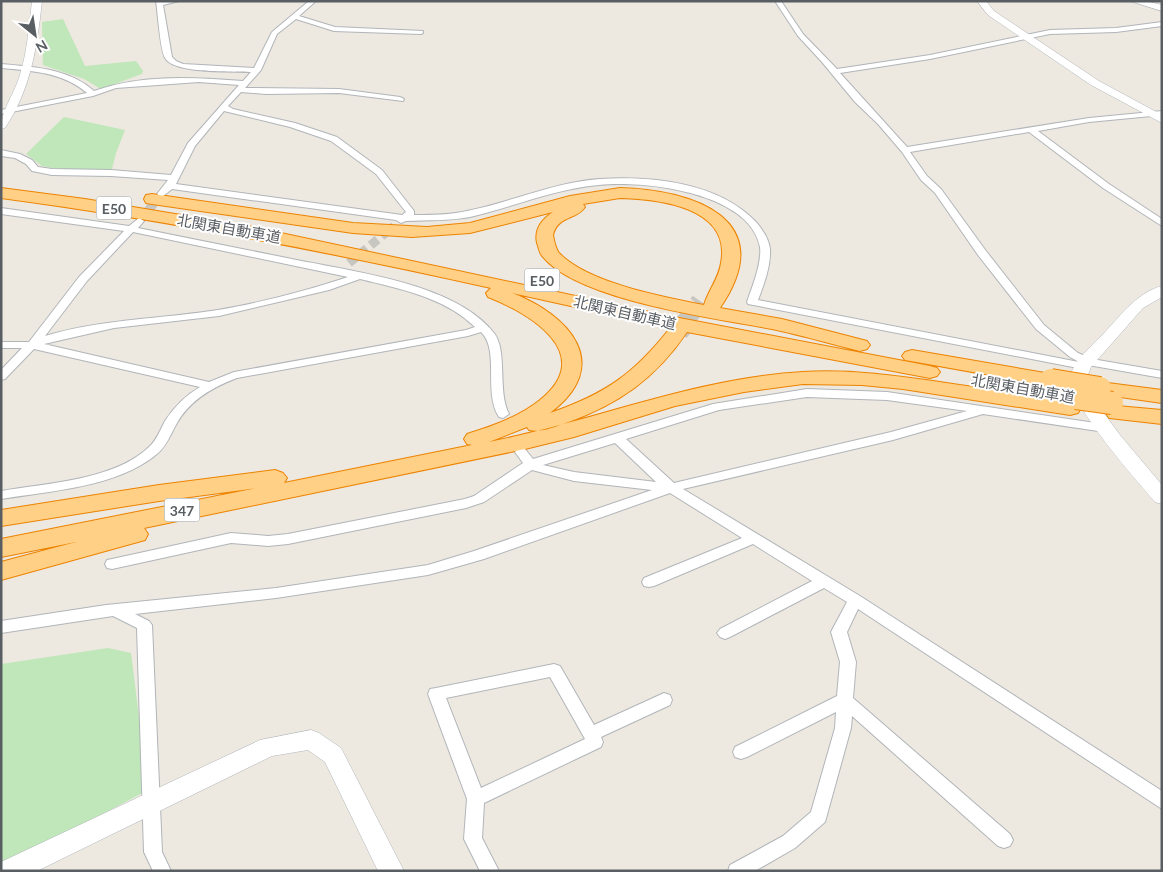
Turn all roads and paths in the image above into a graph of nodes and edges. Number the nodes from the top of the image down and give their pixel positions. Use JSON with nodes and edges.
{"nodes":[{"id":1,"x":37,"y":1,"type":"edge"},
{"id":2,"x":176,"y":1,"type":"edge"},
{"id":3,"x":313,"y":1,"type":"edge"},
{"id":4,"x":778,"y":1,"type":"edge"},
{"id":5,"x":981,"y":1,"type":"edge"},
{"id":6,"x":1134,"y":1,"type":"edge"},
{"id":7,"x":159,"y":2,"type":"edge"},
{"id":8,"x":1162,"y":8,"type":"edge"},
{"id":9,"x":294,"y":16,"type":"junction"},
{"id":10,"x":1162,"y":24,"type":"edge"},
{"id":11,"x":422,"y":32,"type":"dead end"},
{"id":12,"x":1028,"y":37,"type":"junction"},
{"id":13,"x":1,"y":66,"type":"edge"},
{"id":14,"x":29,"y":68,"type":"junction"},
{"id":15,"x":257,"y":70,"type":"junction"},
{"id":16,"x":834,"y":72,"type":"junction"},
{"id":17,"x":246,"y":83,"type":"junction"},
{"id":18,"x":239,"y":90,"type":"junction"},
{"id":19,"x":93,"y":94,"type":"junction"},
{"id":20,"x":400,"y":99,"type":"dead end"},
{"id":21,"x":224,"y":108,"type":"junction"},
{"id":22,"x":12,"y":109,"type":"junction"},
{"id":23,"x":1,"y":112,"type":"edge"},
{"id":24,"x":1162,"y":113,"type":"edge"},
{"id":25,"x":1150,"y":114,"type":"junction"},
{"id":26,"x":1162,"y":120,"type":"edge"},
{"id":27,"x":1,"y":126,"type":"edge"},
{"id":28,"x":1031,"y":130,"type":"junction"},
{"id":29,"x":905,"y":150,"type":"junction"},
{"id":30,"x":1,"y":153,"type":"edge"},
{"id":31,"x":171,"y":182,"type":"junction"},
{"id":32,"x":1,"y":184,"type":"edge"},
{"id":33,"x":32,"y":188,"type":"junction"},
{"id":34,"x":1,"y":193,"type":"edge"},
{"id":35,"x":162,"y":194,"type":"tunnel mouth"},
{"id":36,"x":1,"y":211,"type":"edge"},
{"id":37,"x":404,"y":218,"type":"junction"},
{"id":38,"x":139,"y":221,"type":"tunnel mouth"},
{"id":39,"x":1162,"y":224,"type":"edge"},
{"id":40,"x":394,"y":226,"type":"tunnel mouth"},
{"id":41,"x":226,"y":227,"type":"junction"},
{"id":42,"x":131,"y":229,"type":"junction"},
{"id":43,"x":349,"y":263,"type":"tunnel mouth"},
{"id":44,"x":337,"y":272,"type":"junction"},
{"id":45,"x":359,"y":276,"type":"junction"},
{"id":46,"x":1162,"y":290,"type":"edge"},
{"id":47,"x":482,"y":328,"type":"junction"},
{"id":48,"x":32,"y":344,"type":"junction"},
{"id":49,"x":1,"y":345,"type":"edge"},
{"id":50,"x":886,"y":351,"type":"junction"},
{"id":51,"x":1086,"y":364,"type":"junction"},
{"id":52,"x":1162,"y":375,"type":"edge"},
{"id":53,"x":1,"y":377,"type":"edge"},
{"id":54,"x":209,"y":385,"type":"junction"},
{"id":55,"x":1062,"y":395,"type":"junction"},
{"id":56,"x":1162,"y":396,"type":"edge"},
{"id":57,"x":1109,"y":408,"type":"junction"},
{"id":58,"x":1162,"y":410,"type":"edge"},
{"id":59,"x":983,"y":411,"type":"junction"},
{"id":60,"x":503,"y":414,"type":"dead end"},
{"id":61,"x":1162,"y":417,"type":"edge"},
{"id":62,"x":616,"y":437,"type":"junction"},
{"id":63,"x":475,"y":439,"type":"junction"},
{"id":64,"x":523,"y":447,"type":"junction"},
{"id":65,"x":531,"y":464,"type":"junction"},
{"id":66,"x":362,"y":468,"type":"junction"},
{"id":67,"x":286,"y":483,"type":"junction"},
{"id":68,"x":671,"y":488,"type":"junction"},
{"id":69,"x":1,"y":495,"type":"edge"},
{"id":70,"x":1162,"y":498,"type":"edge"},
{"id":71,"x":1,"y":518,"type":"edge"},
{"id":72,"x":1,"y":538,"type":"edge"},
{"id":73,"x":754,"y":538,"type":"junction"},
{"id":74,"x":1,"y":548,"type":"edge"},
{"id":75,"x":112,"y":564,"type":"dead end"},
{"id":76,"x":1,"y":570,"type":"edge"},
{"id":77,"x":824,"y":581,"type":"junction"},
{"id":78,"x":649,"y":582,"type":"dead end"},
{"id":79,"x":855,"y":600,"type":"junction"},
{"id":80,"x":117,"y":611,"type":"junction"},
{"id":81,"x":1,"y":627,"type":"edge"},
{"id":82,"x":725,"y":633,"type":"dead end"},
{"id":83,"x":664,"y":700,"type":"dead end"},
{"id":84,"x":845,"y":700,"type":"junction"},
{"id":85,"x":591,"y":734,"type":"junction"},
{"id":86,"x":741,"y":752,"type":"dead end"},
{"id":87,"x":476,"y":799,"type":"junction"},
{"id":88,"x":1162,"y":801,"type":"edge"},
{"id":89,"x":152,"y":802,"type":"junction"},
{"id":90,"x":1004,"y":840,"type":"dead end"},
{"id":91,"x":10,"y":871,"type":"edge"},
{"id":92,"x":162,"y":871,"type":"edge"},
{"id":93,"x":391,"y":871,"type":"edge"},
{"id":94,"x":490,"y":871,"type":"edge"},
{"id":95,"x":737,"y":871,"type":"edge"}],
"edges":[{"from":1,"to":14,"type":"street"},
{"from":2,"to":7,"type":"street"},
{"from":3,"to":9,"type":"street"},
{"from":4,"to":16,"type":"street"},
{"from":5,"to":12,"type":"street"},
{"from":6,"to":8,"type":"street"},
{"from":7,"to":15,"type":"street"},
{"from":9,"to":11,"type":"street"},
{"from":9,"to":15,"type":"street"},
{"from":10,"to":12,"type":"street"},
{"from":12,"to":16,"type":"street"},
{"from":12,"to":25,"type":"street"},
{"from":13,"to":14,"type":"street"},
{"from":14,"to":19,"type":"street"},
{"from":14,"to":22,"type":"street"},
{"from":15,"to":17,"type":"street"},
{"from":16,"to":29,"type":"street"},
{"from":17,"to":18,"type":"street"},
{"from":17,"to":19,"type":"street"},
{"from":18,"to":20,"type":"street"},
{"from":18,"to":21,"type":"street"},
{"from":19,"to":22,"type":"street"},
{"from":21,"to":31,"type":"street"},
{"from":21,"to":37,"type":"street"},
{"from":22,"to":23,"type":"street"},
{"from":22,"to":27,"type":"street"},
{"from":24,"to":25,"type":"street"},
{"from":25,"to":26,"type":"street"},
{"from":25,"to":28,"type":"street"},
{"from":28,"to":29,"type":"street"},
{"from":28,"to":39,"type":"street"},
{"from":29,"to":51,"type":"street"},
{"from":30,"to":31,"type":"street"},
{"from":31,"to":35,"type":"street"},
{"from":31,"to":37,"type":"street"},
{"from":32,"to":33,"type":"highway","name":"北関東自動車道","number":"E50"},
{"from":33,"to":50,"type":"highway","name":"北関東自動車道","number":"E50"},
{"from":33,"to":50,"type":"highway"},
{"from":34,"to":41,"type":"highway","name":"北関東自動車道","number":"E50"},
{"from":36,"to":42,"type":"street"},
{"from":37,"to":40,"type":"street"},
{"from":37,"to":51,"type":"street"},
{"from":38,"to":42,"type":"street"},
{"from":41,"to":55,"type":"highway","name":"北関東自動車道","number":"E50"},
{"from":41,"to":63,"type":"highway"},
{"from":42,"to":44,"type":"street"},
{"from":42,"to":48,"type":"street"},
{"from":43,"to":44,"type":"street"},
{"from":44,"to":45,"type":"street"},
{"from":45,"to":47,"type":"street"},
{"from":45,"to":48,"type":"street"},
{"from":46,"to":51,"type":"street"},
{"from":47,"to":54,"type":"street"},
{"from":47,"to":60,"type":"street"},
{"from":48,"to":49,"type":"street"},
{"from":48,"to":53,"type":"street"},
{"from":48,"to":54,"type":"street"},
{"from":50,"to":55,"type":"highway","name":"北関東自動車道","number":"E50"},
{"from":51,"to":52,"type":"street"},
{"from":51,"to":57,"type":"street"},
{"from":54,"to":69,"type":"street"},
{"from":55,"to":57,"type":"highway"},
{"from":55,"to":57,"type":"highway","name":"北関東自動車道","number":"E50","bridge":true},
{"from":55,"to":64,"type":"highway"},
{"from":56,"to":57,"type":"highway","name":"北関東自動車道","number":"E50"},
{"from":57,"to":58,"type":"highway","name":"北関東自動車道","number":"E50"},
{"from":57,"to":59,"type":"street"},
{"from":57,"to":61,"type":"highway"},
{"from":57,"to":70,"type":"street"},
{"from":59,"to":62,"type":"street"},
{"from":59,"to":68,"type":"street"},
{"from":62,"to":65,"type":"street"},
{"from":62,"to":68,"type":"street"},
{"from":63,"to":64,"type":"highway"},
{"from":63,"to":66,"type":"highway"},
{"from":64,"to":65,"type":"street"},
{"from":64,"to":66,"type":"highway"},
{"from":65,"to":68,"type":"street"},
{"from":65,"to":75,"type":"street"},
{"from":66,"to":67,"type":"highway","number":"347"},
{"from":67,"to":71,"type":"highway"},
{"from":67,"to":72,"type":"highway","number":"347"},
{"from":67,"to":74,"type":"highway","number":"347"},
{"from":67,"to":76,"type":"highway"},
{"from":68,"to":73,"type":"street"},
{"from":68,"to":80,"type":"street"},
{"from":73,"to":77,"type":"street"},
{"from":73,"to":78,"type":"street"},
{"from":77,"to":79,"type":"street"},
{"from":77,"to":82,"type":"street"},
{"from":79,"to":84,"type":"street"},
{"from":79,"to":88,"type":"street"},
{"from":80,"to":81,"type":"street"},
{"from":80,"to":89,"type":"street"},
{"from":83,"to":85,"type":"street"},
{"from":84,"to":86,"type":"street"},
{"from":84,"to":90,"type":"street"},
{"from":84,"to":95,"type":"street"},
{"from":85,"to":87,"type":"street"},
{"from":85,"to":87,"type":"street"},
{"from":87,"to":94,"type":"street"},
{"from":89,"to":91,"type":"street"},
{"from":89,"to":92,"type":"street"},
{"from":89,"to":93,"type":"street"}]}
